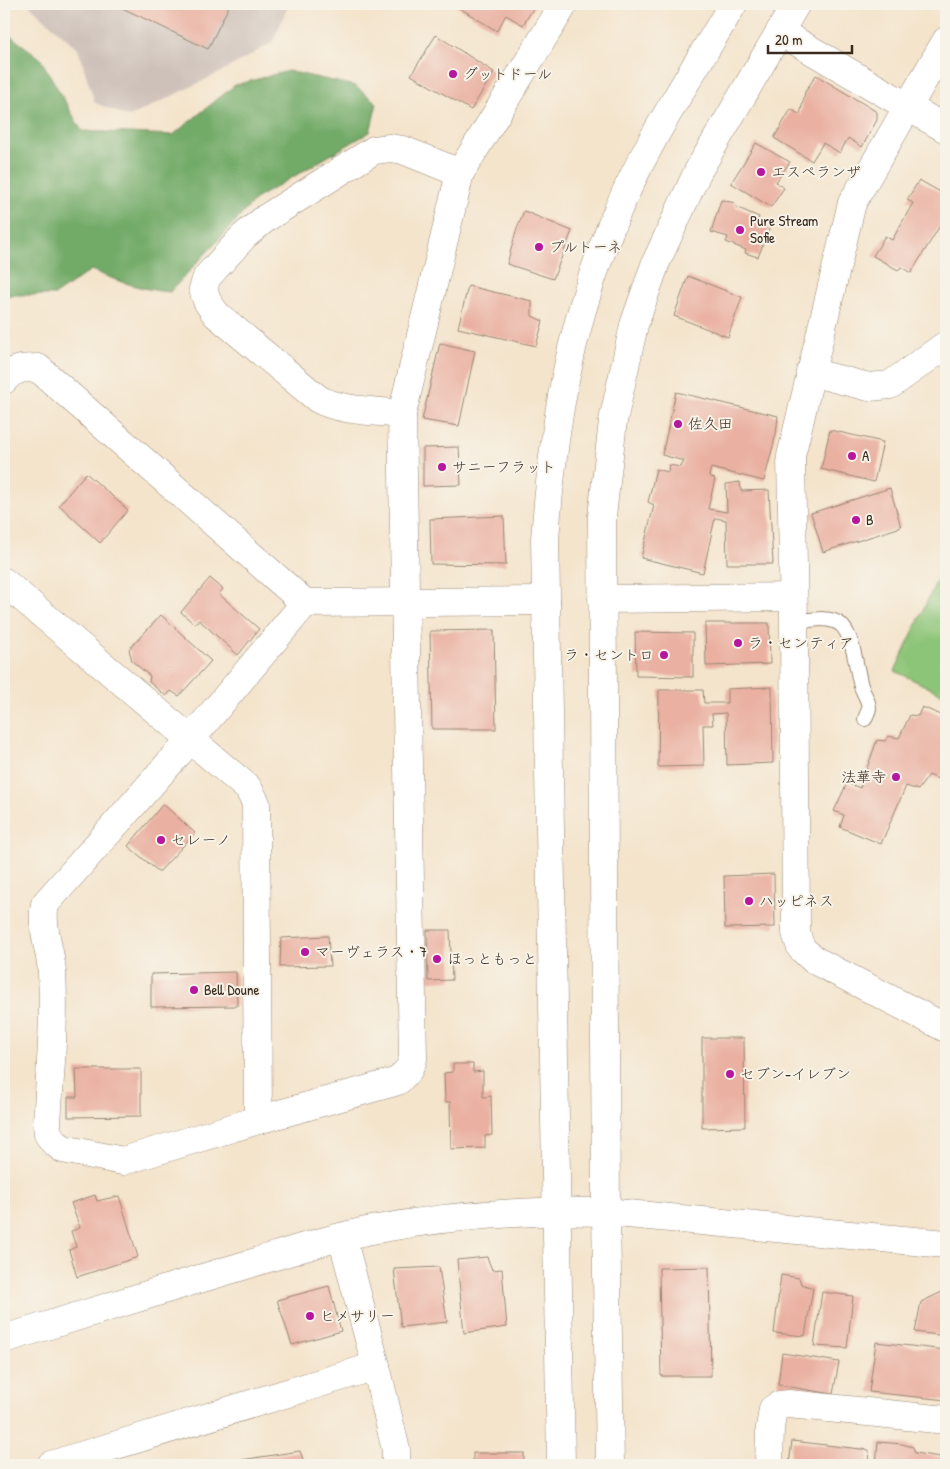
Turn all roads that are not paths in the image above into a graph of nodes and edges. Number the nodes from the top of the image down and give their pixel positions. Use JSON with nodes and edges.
{"nodes":[{"id":1,"x":564,"y":4,"type":"edge"},
{"id":2,"x":732,"y":4,"type":"edge"},
{"id":3,"x":796,"y":4,"type":"edge"},
{"id":4,"x":780,"y":32,"type":"junction"},
{"id":5,"x":946,"y":41,"type":"edge"},
{"id":6,"x":908,"y":107,"type":"junction"},
{"id":7,"x":946,"y":129,"type":"edge"},
{"id":8,"x":460,"y":173,"type":"junction"},
{"id":9,"x":946,"y":345,"type":"edge"},
{"id":10,"x":810,"y":372,"type":"junction"},
{"id":11,"x":4,"y":380,"type":"edge"},
{"id":12,"x":402,"y":414,"type":"junction"},
{"id":13,"x":4,"y":582,"type":"edge"},
{"id":14,"x":602,"y":599,"type":"junction"},
{"id":15,"x":546,"y":601,"type":"junction"},
{"id":16,"x":305,"y":603,"type":"junction"},
{"id":17,"x":406,"y":603,"type":"junction"},
{"id":18,"x":793,"y":609,"type":"junction"},
{"id":19,"x":865,"y":719,"type":"dead end"},
{"id":20,"x":190,"y":740,"type":"junction"},
{"id":21,"x":946,"y":1028,"type":"edge"},
{"id":22,"x":258,"y":1120,"type":"junction"},
{"id":23,"x":557,"y":1210,"type":"junction"},
{"id":24,"x":606,"y":1212,"type":"junction"},
{"id":25,"x":342,"y":1237,"type":"junction"},
{"id":26,"x":946,"y":1244,"type":"edge"},
{"id":27,"x":4,"y":1339,"type":"edge"},
{"id":28,"x":376,"y":1366,"type":"junction"},
{"id":29,"x":946,"y":1420,"type":"edge"},
{"id":30,"x":51,"y":1465,"type":"edge"},
{"id":31,"x":396,"y":1465,"type":"edge"},
{"id":32,"x":561,"y":1465,"type":"edge"},
{"id":33,"x":610,"y":1465,"type":"edge"},
{"id":34,"x":769,"y":1465,"type":"edge"}],
"edges":[{"from":1,"to":8,"type":"street"},
{"from":2,"to":15,"type":"street"},
{"from":3,"to":4,"type":"street"},
{"from":4,"to":6,"type":"street"},
{"from":4,"to":14,"type":"street"},
{"from":5,"to":6,"type":"street"},
{"from":6,"to":7,"type":"street"},
{"from":6,"to":10,"type":"street"},
{"from":8,"to":12,"type":"street"},
{"from":8,"to":12,"type":"street"},
{"from":9,"to":10,"type":"street"},
{"from":10,"to":18,"type":"street"},
{"from":11,"to":16,"type":"street"},
{"from":12,"to":17,"type":"street"},
{"from":13,"to":20,"type":"street"},
{"from":14,"to":18,"type":"street"},
{"from":14,"to":24,"type":"street"},
{"from":15,"to":17,"type":"street"},
{"from":15,"to":23,"type":"street"},
{"from":16,"to":17,"type":"street"},
{"from":16,"to":20,"type":"street"},
{"from":17,"to":22,"type":"street"},
{"from":18,"to":19,"type":"lane"},
{"from":18,"to":21,"type":"street"},
{"from":20,"to":22,"type":"street"},
{"from":20,"to":22,"type":"street"},
{"from":23,"to":24,"type":"street"},
{"from":23,"to":25,"type":"street"},
{"from":23,"to":32,"type":"street"},
{"from":24,"to":26,"type":"street"},
{"from":24,"to":33,"type":"street"},
{"from":25,"to":27,"type":"street"},
{"from":25,"to":28,"type":"street"},
{"from":28,"to":30,"type":"street"},
{"from":28,"to":31,"type":"street"},
{"from":29,"to":34,"type":"street"}]}
